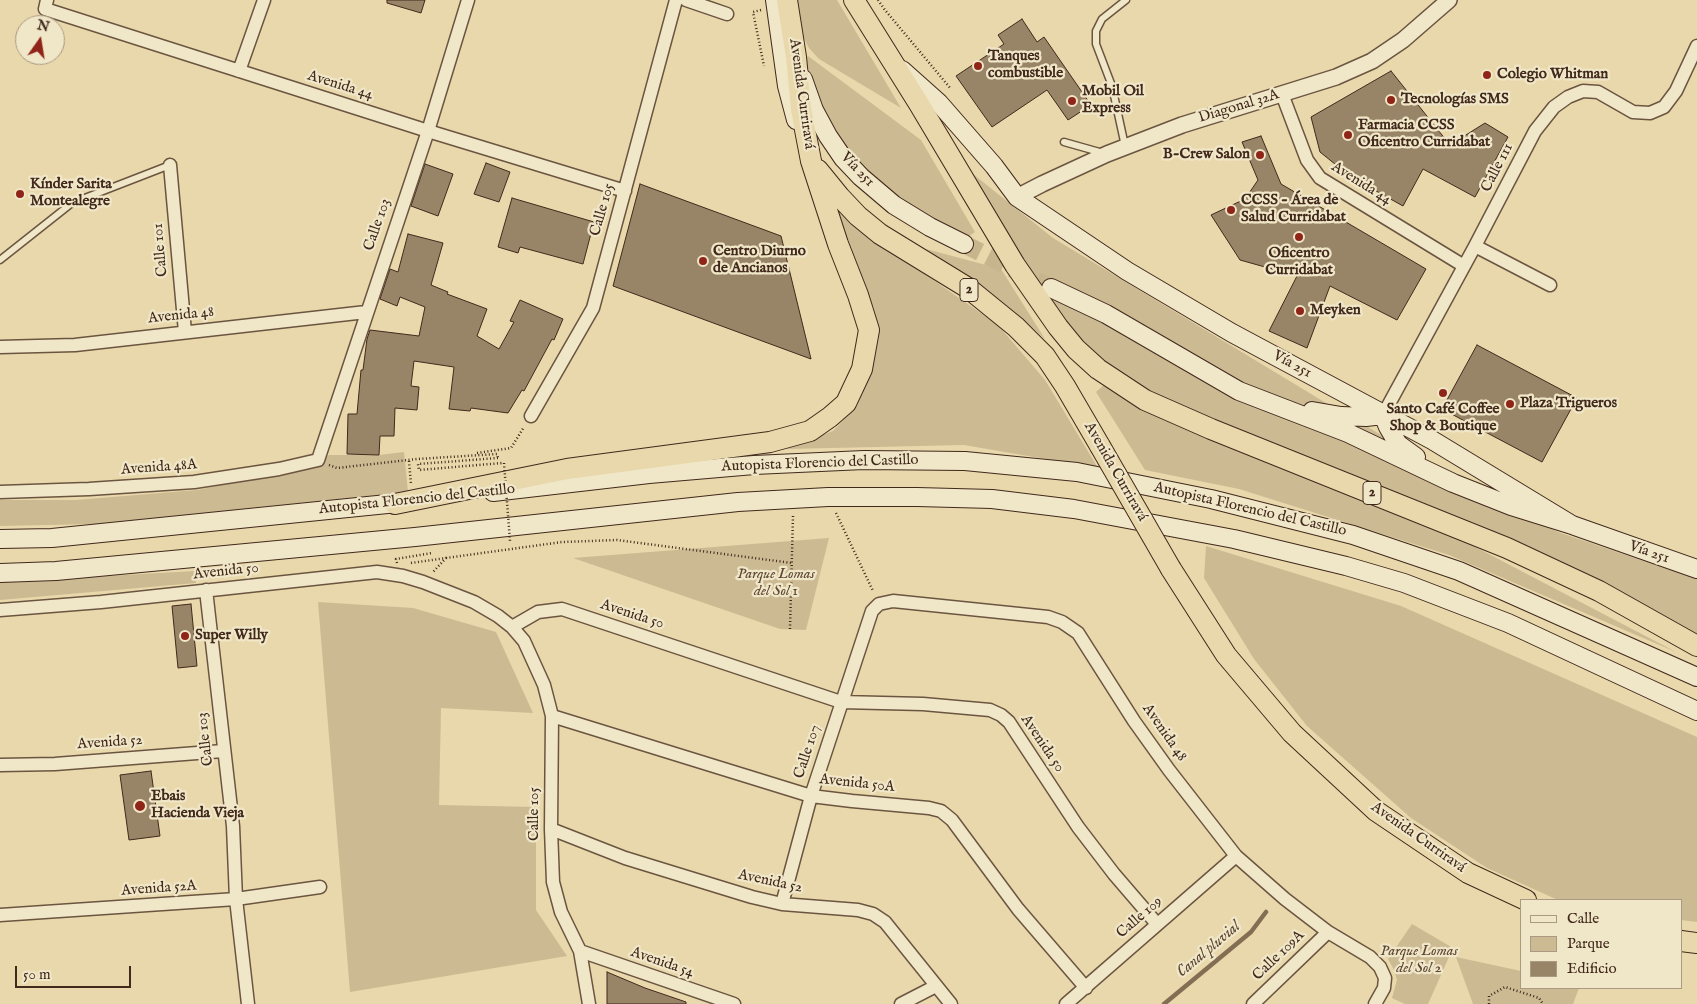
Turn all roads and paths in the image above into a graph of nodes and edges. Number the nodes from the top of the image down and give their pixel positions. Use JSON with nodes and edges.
{"nodes":[{"id":1,"x":264,"y":0,"type":"edge"},
{"id":2,"x":468,"y":0,"type":"edge"},
{"id":3,"x":676,"y":0,"type":"edge"},
{"id":4,"x":686,"y":0,"type":"edge"},
{"id":5,"x":775,"y":0,"type":"edge"},
{"id":6,"x":788,"y":0,"type":"edge"},
{"id":7,"x":854,"y":0,"type":"edge"},
{"id":8,"x":878,"y":0,"type":"edge"},
{"id":9,"x":1126,"y":0,"type":"edge"},
{"id":10,"x":46,"y":4,"type":"edge"},
{"id":11,"x":1442,"y":4,"type":"edge"},
{"id":12,"x":727,"y":14,"type":"dead end"},
{"id":13,"x":1697,"y":46,"type":"edge"},
{"id":14,"x":796,"y":57,"type":"junction"},
{"id":15,"x":893,"y":62,"type":"junction"},
{"id":16,"x":239,"y":71,"type":"junction"},
{"id":17,"x":951,"y":89,"type":"dead end"},
{"id":18,"x":1282,"y":94,"type":"junction"},
{"id":19,"x":428,"y":131,"type":"junction"},
{"id":20,"x":1064,"y":142,"type":"dead end"},
{"id":21,"x":1125,"y":147,"type":"junction"},
{"id":22,"x":1107,"y":154,"type":"junction"},
{"id":23,"x":811,"y":160,"type":"junction"},
{"id":24,"x":170,"y":165,"type":"joint"},
{"id":25,"x":626,"y":191,"type":"junction"},
{"id":26,"x":1017,"y":197,"type":"junction"},
{"id":27,"x":964,"y":244,"type":"tunnel mouth"},
{"id":28,"x":1475,"y":246,"type":"junction"},
{"id":29,"x":0,"y":260,"type":"edge"},
{"id":30,"x":1464,"y":266,"type":"junction"},
{"id":31,"x":1550,"y":285,"type":"dead end"},
{"id":32,"x":1051,"y":288,"type":"tunnel mouth"},
{"id":33,"x":366,"y":312,"type":"junction"},
{"id":34,"x":185,"y":332,"type":"junction"},
{"id":35,"x":0,"y":347,"type":"edge"},
{"id":36,"x":1271,"y":403,"type":"junction"},
{"id":37,"x":1383,"y":415,"type":"junction"},
{"id":38,"x":531,"y":416,"type":"joint"},
{"id":39,"x":463,"y":455,"type":"junction"},
{"id":40,"x":318,"y":460,"type":"junction"},
{"id":41,"x":408,"y":461,"type":"junction"},
{"id":42,"x":1453,"y":484,"type":"junction"},
{"id":43,"x":0,"y":492,"type":"edge"},
{"id":44,"x":828,"y":497,"type":"junction"},
{"id":45,"x":794,"y":499,"type":"junction"},
{"id":46,"x":404,"y":502,"type":"junction"},
{"id":47,"x":1572,"y":524,"type":"junction"},
{"id":48,"x":0,"y":539,"type":"edge"},
{"id":49,"x":509,"y":541,"type":"dead end"},
{"id":50,"x":446,"y":558,"type":"junction"},
{"id":51,"x":396,"y":559,"type":"dead end"},
{"id":52,"x":408,"y":564,"type":"dead end"},
{"id":53,"x":792,"y":564,"type":"junction"},
{"id":54,"x":398,"y":565,"type":"dead end"},
{"id":55,"x":1697,"y":570,"type":"edge"},
{"id":56,"x":0,"y":573,"type":"edge"},
{"id":57,"x":423,"y":582,"type":"junction"},
{"id":58,"x":206,"y":590,"type":"junction"},
{"id":59,"x":875,"y":608,"type":"junction"},
{"id":60,"x":0,"y":610,"type":"edge"},
{"id":61,"x":512,"y":627,"type":"junction"},
{"id":62,"x":790,"y":629,"type":"dead end"},
{"id":63,"x":1697,"y":646,"type":"edge"},
{"id":64,"x":1697,"y":677,"type":"edge"},
{"id":65,"x":842,"y":702,"type":"junction"},
{"id":66,"x":1697,"y":710,"type":"edge"},
{"id":67,"x":552,"y":716,"type":"junction"},
{"id":68,"x":223,"y":751,"type":"junction"},
{"id":69,"x":0,"y":765,"type":"edge"},
{"id":70,"x":811,"y":796,"type":"junction"},
{"id":71,"x":551,"y":829,"type":"junction"},
{"id":72,"x":1236,"y":856,"type":"junction"},
{"id":73,"x":320,"y":887,"type":"dead end"},
{"id":74,"x":1524,"y":899,"type":"edge"},
{"id":75,"x":236,"y":900,"type":"junction"},
{"id":76,"x":782,"y":904,"type":"junction"},
{"id":77,"x":0,"y":915,"type":"edge"},
{"id":78,"x":1157,"y":924,"type":"junction"},
{"id":79,"x":1328,"y":932,"type":"junction"},
{"id":80,"x":1682,"y":941,"type":"edge"},
{"id":81,"x":1697,"y":943,"type":"edge"},
{"id":82,"x":580,"y":951,"type":"junction"},
{"id":83,"x":936,"y":986,"type":"junction"},
{"id":84,"x":1086,"y":988,"type":"junction"},
{"id":85,"x":248,"y":1004,"type":"edge"},
{"id":86,"x":589,"y":1004,"type":"edge"},
{"id":87,"x":734,"y":1004,"type":"edge"},
{"id":88,"x":902,"y":1004,"type":"edge"},
{"id":89,"x":951,"y":1004,"type":"edge"},
{"id":90,"x":1066,"y":1004,"type":"edge"},
{"id":91,"x":1253,"y":1004,"type":"edge"},
{"id":92,"x":1376,"y":1004,"type":"edge"},
{"id":93,"x":1489,"y":1004,"type":"edge"},
{"id":94,"x":1543,"y":1004,"type":"edge"}],
"edges":[{"from":1,"to":16,"type":"street"},
{"from":2,"to":19,"type":"street","name":"Calle 103"},
{"from":3,"to":25,"type":"street","name":"Calle 105"},
{"from":4,"to":12,"type":"street"},
{"from":5,"to":23,"type":"main road"},
{"from":6,"to":14,"type":"highway","name":"Avenida Curriravá","number":"2"},
{"from":7,"to":15,"type":"highway"},
{"from":8,"to":17,"type":"path"},
{"from":9,"to":21,"type":"lane"},
{"from":10,"to":16,"type":"street","name":"Avenida 44"},
{"from":11,"to":18,"type":"street","name":"Diagonal 32A"},
{"from":13,"to":28,"type":"street","name":"Calle 111"},
{"from":14,"to":23,"type":"highway","name":"Avenida Curriravá","number":"2"},
{"from":14,"to":27,"type":"main road","name":"Vía 251"},
{"from":15,"to":26,"type":"main road","name":"Vía 251"},
{"from":15,"to":63,"type":"highway","number":"2"},
{"from":16,"to":19,"type":"street","name":"Avenida 44"},
{"from":18,"to":21,"type":"street","name":"Diagonal 32A"},
{"from":18,"to":30,"type":"street","name":"Avenida 44"},
{"from":19,"to":25,"type":"street","name":"Avenida 44"},
{"from":19,"to":33,"type":"street","name":"Calle 103"},
{"from":20,"to":22,"type":"lane"},
{"from":21,"to":22,"type":"street","name":"Diagonal 32A"},
{"from":22,"to":26,"type":"street","name":"Diagonal 32A"},
{"from":23,"to":46,"type":"highway"},
{"from":23,"to":74,"type":"highway","name":"Avenida Curriravá","number":"2","bridge":true},
{"from":24,"to":29,"type":"lane"},
{"from":24,"to":34,"type":"street","name":"Calle 101"},
{"from":25,"to":38,"type":"street","name":"Calle 105"},
{"from":26,"to":37,"type":"main road","name":"Vía 251"},
{"from":28,"to":30,"type":"street","name":"Calle 111"},
{"from":28,"to":31,"type":"street"},
{"from":30,"to":37,"type":"street","name":"Calle 111"},
{"from":32,"to":36,"type":"main road","name":"Vía 251"},
{"from":33,"to":34,"type":"street","name":"Avenida 48"},
{"from":33,"to":40,"type":"street","name":"Calle 103"},
{"from":34,"to":35,"type":"street","name":"Avenida 48"},
{"from":36,"to":37,"type":"main road"},
{"from":36,"to":42,"type":"main road","name":"Vía 251"},
{"from":37,"to":42,"type":"main road"},
{"from":37,"to":47,"type":"main road","name":"Vía 251"},
{"from":38,"to":39,"type":"path"},
{"from":39,"to":41,"type":"path"},
{"from":39,"to":49,"type":"path","bridge":true},
{"from":40,"to":41,"type":"path"},
{"from":40,"to":43,"type":"street","name":"Avenida 48A"},
{"from":41,"to":46,"type":"path"},
{"from":42,"to":47,"type":"main road","name":"Vía 251"},
{"from":44,"to":45,"type":"main road"},
{"from":44,"to":59,"type":"path"},
{"from":44,"to":66,"type":"main road"},
{"from":45,"to":53,"type":"path"},
{"from":45,"to":56,"type":"main road"},
{"from":46,"to":48,"type":"main road","name":"Autopista Florencio del Castillo"},
{"from":46,"to":64,"type":"main road","name":"Autopista Florencio del Castillo"},
{"from":47,"to":55,"type":"main road","name":"Vía 251"},
{"from":50,"to":52,"type":"path"},
{"from":50,"to":53,"type":"path"},
{"from":50,"to":57,"type":"path"},
{"from":51,"to":54,"type":"path"},
{"from":53,"to":62,"type":"path"},
{"from":57,"to":58,"type":"street","name":"Avenida 50"},
{"from":57,"to":61,"type":"street","name":"Avenida 50"},
{"from":58,"to":60,"type":"street","name":"Avenida 50"},
{"from":58,"to":68,"type":"street","name":"Calle 103"},
{"from":59,"to":65,"type":"street","name":"Calle 107"},
{"from":59,"to":72,"type":"street","name":"Avenida 48"},
{"from":61,"to":65,"type":"street","name":"Avenida 50"},
{"from":61,"to":67,"type":"street","name":"Calle 105"},
{"from":65,"to":70,"type":"street","name":"Calle 107"},
{"from":65,"to":78,"type":"street","name":"Avenida 50"},
{"from":67,"to":70,"type":"street","name":"Avenida 50A"},
{"from":67,"to":71,"type":"street","name":"Calle 105"},
{"from":68,"to":69,"type":"street","name":"Avenida 52"},
{"from":68,"to":75,"type":"street","name":"Calle 103"},
{"from":70,"to":76,"type":"street","name":"Calle 107"},
{"from":70,"to":84,"type":"street","name":"Avenida 50A"},
{"from":71,"to":76,"type":"street","name":"Avenida 52"},
{"from":71,"to":82,"type":"street","name":"Calle 105"},
{"from":72,"to":78,"type":"street","name":"Calle 109"},
{"from":72,"to":79,"type":"street","name":"Avenida 48"},
{"from":73,"to":75,"type":"street","name":"Avenida 52A"},
{"from":75,"to":77,"type":"street","name":"Avenida 52A"},
{"from":75,"to":85,"type":"street","name":"Calle 103"},
{"from":76,"to":83,"type":"street","name":"Avenida 52"},
{"from":78,"to":84,"type":"street","name":"Calle 109"},
{"from":79,"to":91,"type":"street","name":"Calle 109A"},
{"from":79,"to":92,"type":"street","name":"Avenida 48"},
{"from":80,"to":81,"type":"highway"},
{"from":82,"to":86,"type":"street","name":"Calle 105"},
{"from":82,"to":87,"type":"street","name":"Avenida 54"},
{"from":83,"to":88,"type":"street"},
{"from":83,"to":89,"type":"street","name":"Avenida 52"},
{"from":84,"to":90,"type":"street","name":"Calle 109"},
{"from":93,"to":94,"type":"path"}]}
